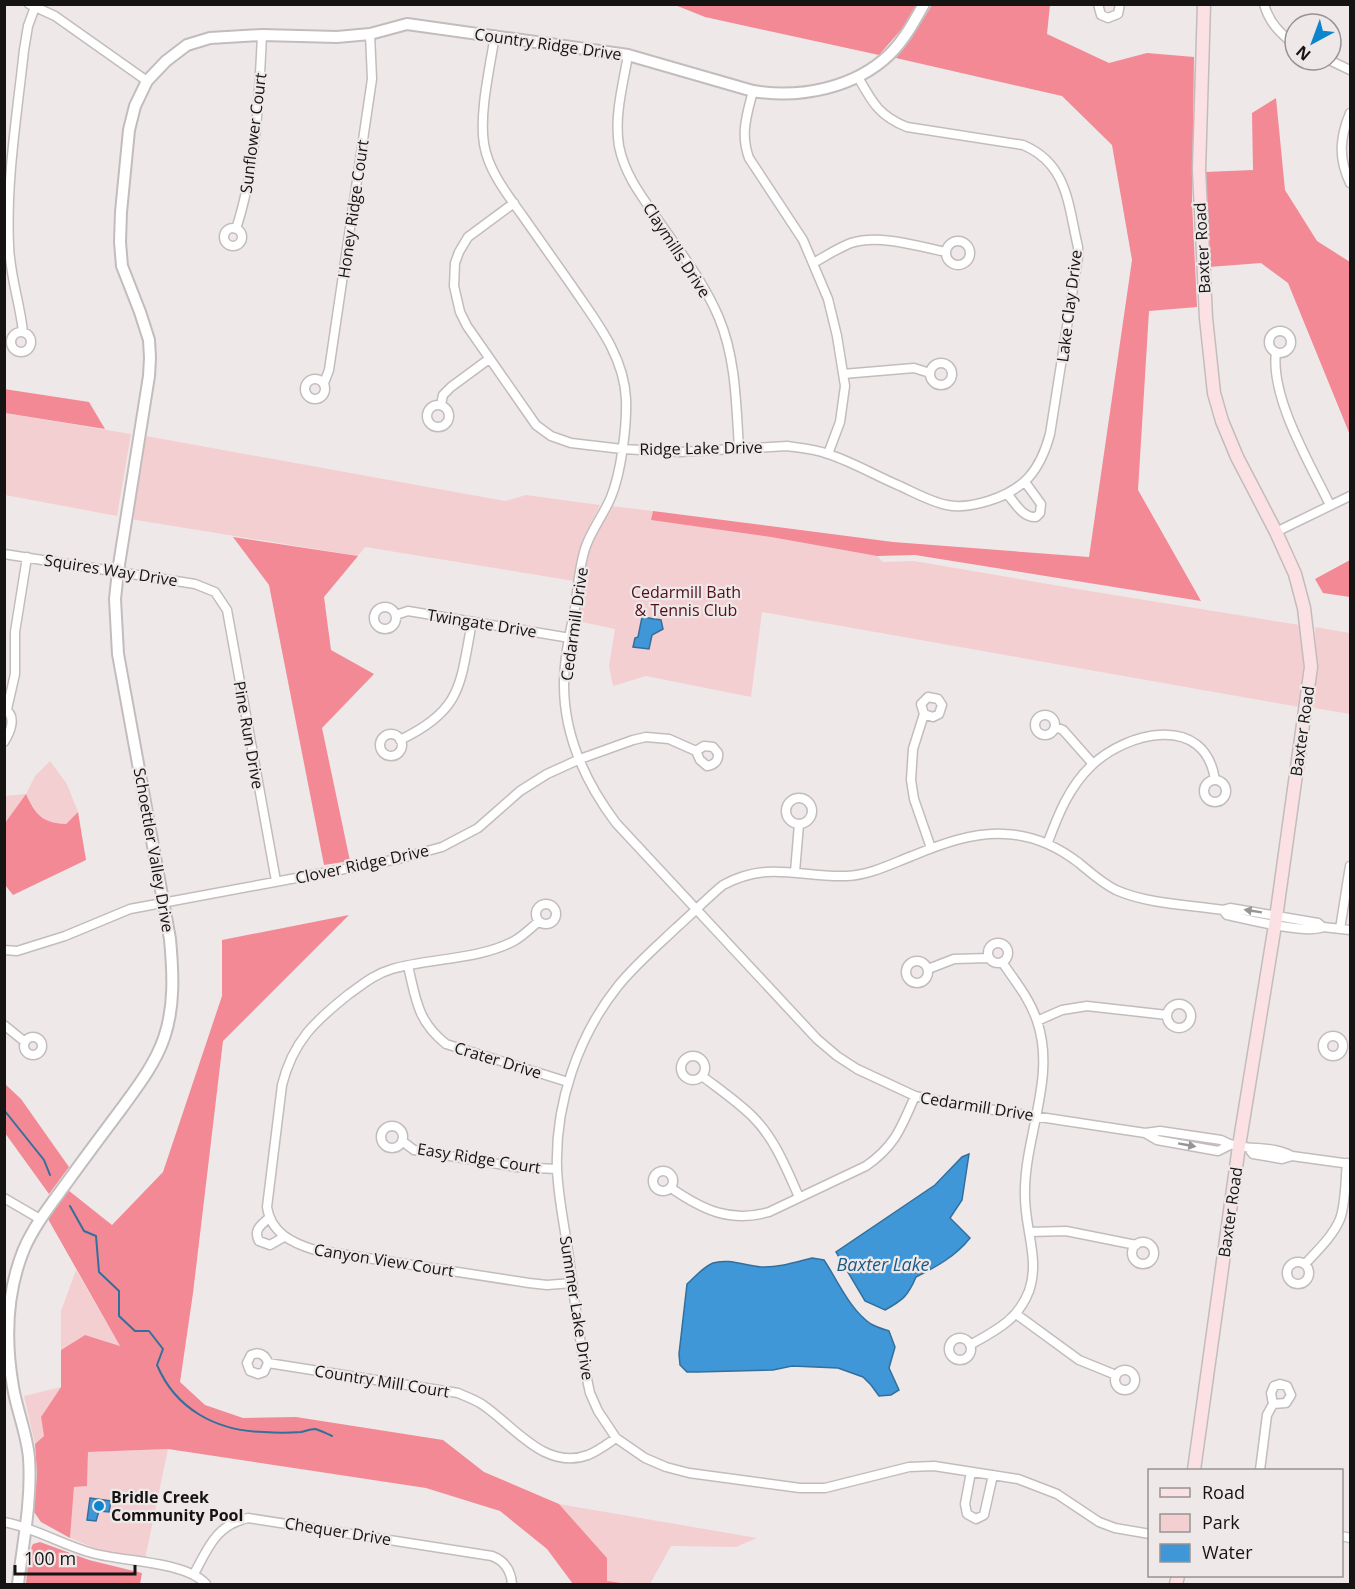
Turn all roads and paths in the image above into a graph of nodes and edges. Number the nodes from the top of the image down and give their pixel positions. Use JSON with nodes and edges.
{"nodes":[{"id":1,"x":924,"y":4,"type":"edge"},
{"id":2,"x":1098,"y":4,"type":"edge"},
{"id":3,"x":1120,"y":4,"type":"edge"},
{"id":4,"x":1204,"y":4,"type":"edge"},
{"id":5,"x":1264,"y":4,"type":"edge"},
{"id":6,"x":32,"y":6,"type":"edge"},
{"id":7,"x":370,"y":34,"type":"junction"},
{"id":8,"x":262,"y":35,"type":"junction"},
{"id":9,"x":495,"y":35,"type":"junction"},
{"id":10,"x":1283,"y":35,"type":"edge"},
{"id":11,"x":627,"y":56,"type":"junction"},
{"id":12,"x":858,"y":77,"type":"junction"},
{"id":13,"x":147,"y":81,"type":"junction"},
{"id":14,"x":753,"y":91,"type":"junction"},
{"id":15,"x":1350,"y":112,"type":"edge"},
{"id":16,"x":4,"y":128,"type":"edge"},
{"id":17,"x":16,"y":128,"type":"junction"},
{"id":18,"x":1350,"y":183,"type":"edge"},
{"id":19,"x":514,"y":203,"type":"junction"},
{"id":20,"x":236,"y":229,"type":"dead end"},
{"id":21,"x":946,"y":252,"type":"dead end"},
{"id":22,"x":813,"y":263,"type":"junction"},
{"id":23,"x":23,"y":332,"type":"dead end"},
{"id":24,"x":1276,"y":352,"type":"dead end"},
{"id":25,"x":489,"y":359,"type":"junction"},
{"id":26,"x":930,"y":373,"type":"dead end"},
{"id":27,"x":843,"y":374,"type":"junction"},
{"id":28,"x":324,"y":383,"type":"dead end"},
{"id":29,"x":441,"y":405,"type":"dead end"},
{"id":30,"x":739,"y":448,"type":"junction"},
{"id":31,"x":622,"y":449,"type":"junction"},
{"id":32,"x":828,"y":454,"type":"junction"},
{"id":33,"x":1022,"y":484,"type":"junction"},
{"id":34,"x":1008,"y":495,"type":"junction"},
{"id":35,"x":1350,"y":495,"type":"edge"},
{"id":36,"x":1330,"y":505,"type":"junction"},
{"id":37,"x":1276,"y":532,"type":"junction"},
{"id":38,"x":4,"y":554,"type":"edge"},
{"id":39,"x":27,"y":557,"type":"junction"},
{"id":40,"x":118,"y":571,"type":"junction"},
{"id":41,"x":215,"y":592,"type":"joint"},
{"id":42,"x":396,"y":615,"type":"dead end"},
{"id":43,"x":472,"y":622,"type":"junction"},
{"id":44,"x":570,"y":638,"type":"junction"},
{"id":45,"x":6,"y":709,"type":"edge"},
{"id":46,"x":924,"y":714,"type":"dead end"},
{"id":47,"x":1055,"y":727,"type":"dead end"},
{"id":48,"x":400,"y":740,"type":"dead end"},
{"id":49,"x":4,"y":742,"type":"edge"},
{"id":50,"x":696,"y":751,"type":"dead end"},
{"id":51,"x":580,"y":759,"type":"junction"},
{"id":52,"x":1093,"y":764,"type":"junction"},
{"id":53,"x":1215,"y":780,"type":"dead end"},
{"id":54,"x":799,"y":824,"type":"dead end"},
{"id":55,"x":1048,"y":842,"type":"junction"},
{"id":56,"x":931,"y":848,"type":"junction"},
{"id":57,"x":1350,"y":866,"type":"edge"},
{"id":58,"x":795,"y":872,"type":"junction"},
{"id":59,"x":276,"y":881,"type":"junction"},
{"id":60,"x":164,"y":902,"type":"junction"},
{"id":61,"x":697,"y":909,"type":"junction"},
{"id":62,"x":1275,"y":920,"type":"junction"},
{"id":63,"x":539,"y":921,"type":"dead end"},
{"id":64,"x":1340,"y":929,"type":"junction"},
{"id":65,"x":1350,"y":930,"type":"edge"},
{"id":66,"x":4,"y":951,"type":"edge"},
{"id":67,"x":988,"y":957,"type":"junction"},
{"id":68,"x":1002,"y":962,"type":"junction"},
{"id":69,"x":408,"y":966,"type":"junction"},
{"id":70,"x":928,"y":969,"type":"dead end"},
{"id":71,"x":1167,"y":1015,"type":"dead end"},
{"id":72,"x":1037,"y":1021,"type":"junction"},
{"id":73,"x":4,"y":1025,"type":"edge"},
{"id":74,"x":25,"y":1042,"type":"dead end"},
{"id":75,"x":702,"y":1076,"type":"dead end"},
{"id":76,"x":568,"y":1082,"type":"junction"},
{"id":77,"x":915,"y":1096,"type":"junction"},
{"id":78,"x":1036,"y":1115,"type":"junction"},
{"id":79,"x":402,"y":1142,"type":"dead end"},
{"id":80,"x":1239,"y":1147,"type":"junction"},
{"id":81,"x":1349,"y":1163,"type":"edge"},
{"id":82,"x":557,"y":1169,"type":"junction"},
{"id":83,"x":671,"y":1188,"type":"dead end"},
{"id":84,"x":799,"y":1197,"type":"junction"},
{"id":85,"x":4,"y":1198,"type":"edge"},
{"id":86,"x":268,"y":1218,"type":"junction"},
{"id":87,"x":40,"y":1219,"type":"junction"},
{"id":88,"x":1029,"y":1232,"type":"junction"},
{"id":89,"x":284,"y":1237,"type":"junction"},
{"id":90,"x":1136,"y":1245,"type":"dead end"},
{"id":91,"x":1305,"y":1264,"type":"dead end"},
{"id":92,"x":572,"y":1282,"type":"junction"},
{"id":93,"x":1016,"y":1314,"type":"junction"},
{"id":94,"x":970,"y":1345,"type":"dead end"},
{"id":95,"x":268,"y":1363,"type":"dead end"},
{"id":96,"x":1116,"y":1375,"type":"dead end"},
{"id":97,"x":9,"y":1389,"type":"edge"},
{"id":98,"x":1273,"y":1404,"type":"dead end"},
{"id":99,"x":616,"y":1438,"type":"junction"},
{"id":100,"x":1194,"y":1469,"type":"edge"},
{"id":101,"x":1260,"y":1469,"type":"edge"},
{"id":102,"x":971,"y":1472,"type":"junction"},
{"id":103,"x":993,"y":1475,"type":"junction"},
{"id":104,"x":4,"y":1522,"type":"edge"},
{"id":105,"x":26,"y":1527,"type":"junction"},
{"id":106,"x":1148,"y":1534,"type":"edge"},
{"id":107,"x":194,"y":1574,"type":"junction"},
{"id":108,"x":18,"y":1584,"type":"edge"},
{"id":109,"x":206,"y":1584,"type":"edge"},
{"id":110,"x":512,"y":1584,"type":"edge"}],
"edges":[{"from":1,"to":12,"type":"street","name":"Country Ridge Drive"},
{"from":2,"to":3,"type":"street"},
{"from":4,"to":37,"type":"main road","name":"Baxter Road"},
{"from":5,"to":10,"type":"street"},
{"from":6,"to":13,"type":"street"},
{"from":6,"to":17,"type":"street"},
{"from":7,"to":8,"type":"street","name":"Country Ridge Drive"},
{"from":7,"to":9,"type":"street","name":"Country Ridge Drive"},
{"from":7,"to":28,"type":"street","name":"Honey Ridge Court"},
{"from":8,"to":13,"type":"street","name":"Country Ridge Drive"},
{"from":8,"to":20,"type":"street","name":"Sunflower Court"},
{"from":9,"to":11,"type":"street","name":"Country Ridge Drive"},
{"from":9,"to":19,"type":"street","name":"Cedarmill Drive"},
{"from":11,"to":14,"type":"street","name":"Country Ridge Drive"},
{"from":11,"to":30,"type":"street","name":"Claymills Drive"},
{"from":12,"to":14,"type":"street","name":"Country Ridge Drive"},
{"from":12,"to":33,"type":"street","name":"Lake Clay Drive"},
{"from":13,"to":40,"type":"street","name":"Schoettler Valley Drive"},
{"from":14,"to":22,"type":"street"},
{"from":15,"to":18,"type":"street"},
{"from":16,"to":17,"type":"street"},
{"from":17,"to":23,"type":"street"},
{"from":19,"to":25,"type":"street","name":"Ridge Lake Drive"},
{"from":19,"to":31,"type":"street","name":"Cedarmill Drive"},
{"from":21,"to":22,"type":"street"},
{"from":22,"to":27,"type":"street"},
{"from":24,"to":36,"type":"street"},
{"from":25,"to":29,"type":"street"},
{"from":25,"to":31,"type":"street","name":"Ridge Lake Drive"},
{"from":26,"to":27,"type":"street"},
{"from":27,"to":32,"type":"street"},
{"from":30,"to":31,"type":"street","name":"Ridge Lake Drive"},
{"from":30,"to":32,"type":"street","name":"Ridge Lake Drive"},
{"from":31,"to":44,"type":"street","name":"Cedarmill Drive"},
{"from":32,"to":34,"type":"street","name":"Ridge Lake Drive"},
{"from":33,"to":34,"type":"street","name":"Ridge Lake Drive"},
{"from":33,"to":34,"type":"street"},
{"from":35,"to":36,"type":"street"},
{"from":36,"to":37,"type":"street"},
{"from":37,"to":62,"type":"main road","name":"Baxter Road"},
{"from":38,"to":39,"type":"street","name":"Squires Way Drive"},
{"from":39,"to":40,"type":"street","name":"Squires Way Drive"},
{"from":39,"to":45,"type":"street"},
{"from":40,"to":41,"type":"street","name":"Squires Way Drive"},
{"from":40,"to":60,"type":"street","name":"Schoettler Valley Drive"},
{"from":41,"to":59,"type":"street","name":"Pine Run Drive"},
{"from":42,"to":43,"type":"street","name":"Twingate Drive"},
{"from":43,"to":44,"type":"street","name":"Twingate Drive"},
{"from":43,"to":48,"type":"street"},
{"from":44,"to":51,"type":"street","name":"Cedarmill Drive"},
{"from":45,"to":49,"type":"street"},
{"from":46,"to":56,"type":"street"},
{"from":47,"to":52,"type":"street"},
{"from":50,"to":51,"type":"street","name":"Clover Ridge Drive"},
{"from":51,"to":59,"type":"street","name":"Clover Ridge Drive"},
{"from":51,"to":61,"type":"street","name":"Cedarmill Drive"},
{"from":52,"to":53,"type":"street"},
{"from":52,"to":55,"type":"street"},
{"from":54,"to":58,"type":"street"},
{"from":55,"to":56,"type":"street","name":"Summer Lake Drive"},
{"from":55,"to":62,"type":"street"},
{"from":56,"to":58,"type":"street","name":"Summer Lake Drive"},
{"from":57,"to":64,"type":"street"},
{"from":58,"to":61,"type":"street","name":"Summer Lake Drive"},
{"from":59,"to":60,"type":"street","name":"Clover Ridge Drive"},
{"from":60,"to":66,"type":"street","name":"Clover Ridge Drive"},
{"from":60,"to":87,"type":"street","name":"Schoettler Valley Drive"},
{"from":61,"to":76,"type":"street","name":"Summer Lake Drive"},
{"from":61,"to":77,"type":"street","name":"Cedarmill Drive"},
{"from":62,"to":64,"type":"street"},
{"from":62,"to":80,"type":"main road","name":"Baxter Road"},
{"from":63,"to":69,"type":"street"},
{"from":64,"to":65,"type":"street"},
{"from":67,"to":68,"type":"street"},
{"from":67,"to":68,"type":"street"},
{"from":67,"to":70,"type":"street"},
{"from":68,"to":72,"type":"street"},
{"from":69,"to":76,"type":"street","name":"Crater Drive"},
{"from":69,"to":86,"type":"street"},
{"from":71,"to":72,"type":"street"},
{"from":72,"to":78,"type":"street"},
{"from":73,"to":74,"type":"street"},
{"from":75,"to":84,"type":"street"},
{"from":76,"to":82,"type":"street","name":"Summer Lake Drive"},
{"from":77,"to":78,"type":"street","name":"Cedarmill Drive"},
{"from":77,"to":84,"type":"street"},
{"from":78,"to":80,"type":"street","name":"Cedarmill Drive"},
{"from":78,"to":88,"type":"street"},
{"from":79,"to":82,"type":"street","name":"Easy Ridge Court"},
{"from":80,"to":81,"type":"street","name":"Cedarmill Drive"},
{"from":80,"to":100,"type":"main road","name":"Baxter Road"},
{"from":81,"to":91,"type":"street"},
{"from":82,"to":92,"type":"street","name":"Summer Lake Drive"},
{"from":83,"to":84,"type":"street"},
{"from":85,"to":87,"type":"street"},
{"from":86,"to":89,"type":"street","name":"Canyon View Court"},
{"from":86,"to":89,"type":"street"},
{"from":87,"to":97,"type":"street","name":"Schoettler Valley Drive"},
{"from":88,"to":90,"type":"street"},
{"from":88,"to":93,"type":"street"},
{"from":89,"to":92,"type":"street","name":"Canyon View Court"},
{"from":92,"to":99,"type":"street","name":"Summer Lake Drive"},
{"from":93,"to":94,"type":"street"},
{"from":93,"to":96,"type":"street"},
{"from":95,"to":99,"type":"street","name":"Country Mill Court"},
{"from":97,"to":105,"type":"street","name":"Schoettler Valley Drive"},
{"from":98,"to":101,"type":"street"},
{"from":99,"to":102,"type":"street","name":"Summer Lake Drive"},
{"from":102,"to":103,"type":"street","name":"Summer Lake Drive"},
{"from":102,"to":103,"type":"street"},
{"from":103,"to":106,"type":"street","name":"Summer Lake Drive"},
{"from":104,"to":105,"type":"street"},
{"from":105,"to":107,"type":"street"},
{"from":105,"to":108,"type":"street","name":"Schoettler Valley Drive"},
{"from":107,"to":109,"type":"street"},
{"from":107,"to":110,"type":"street","name":"Chequer Drive"}]}
